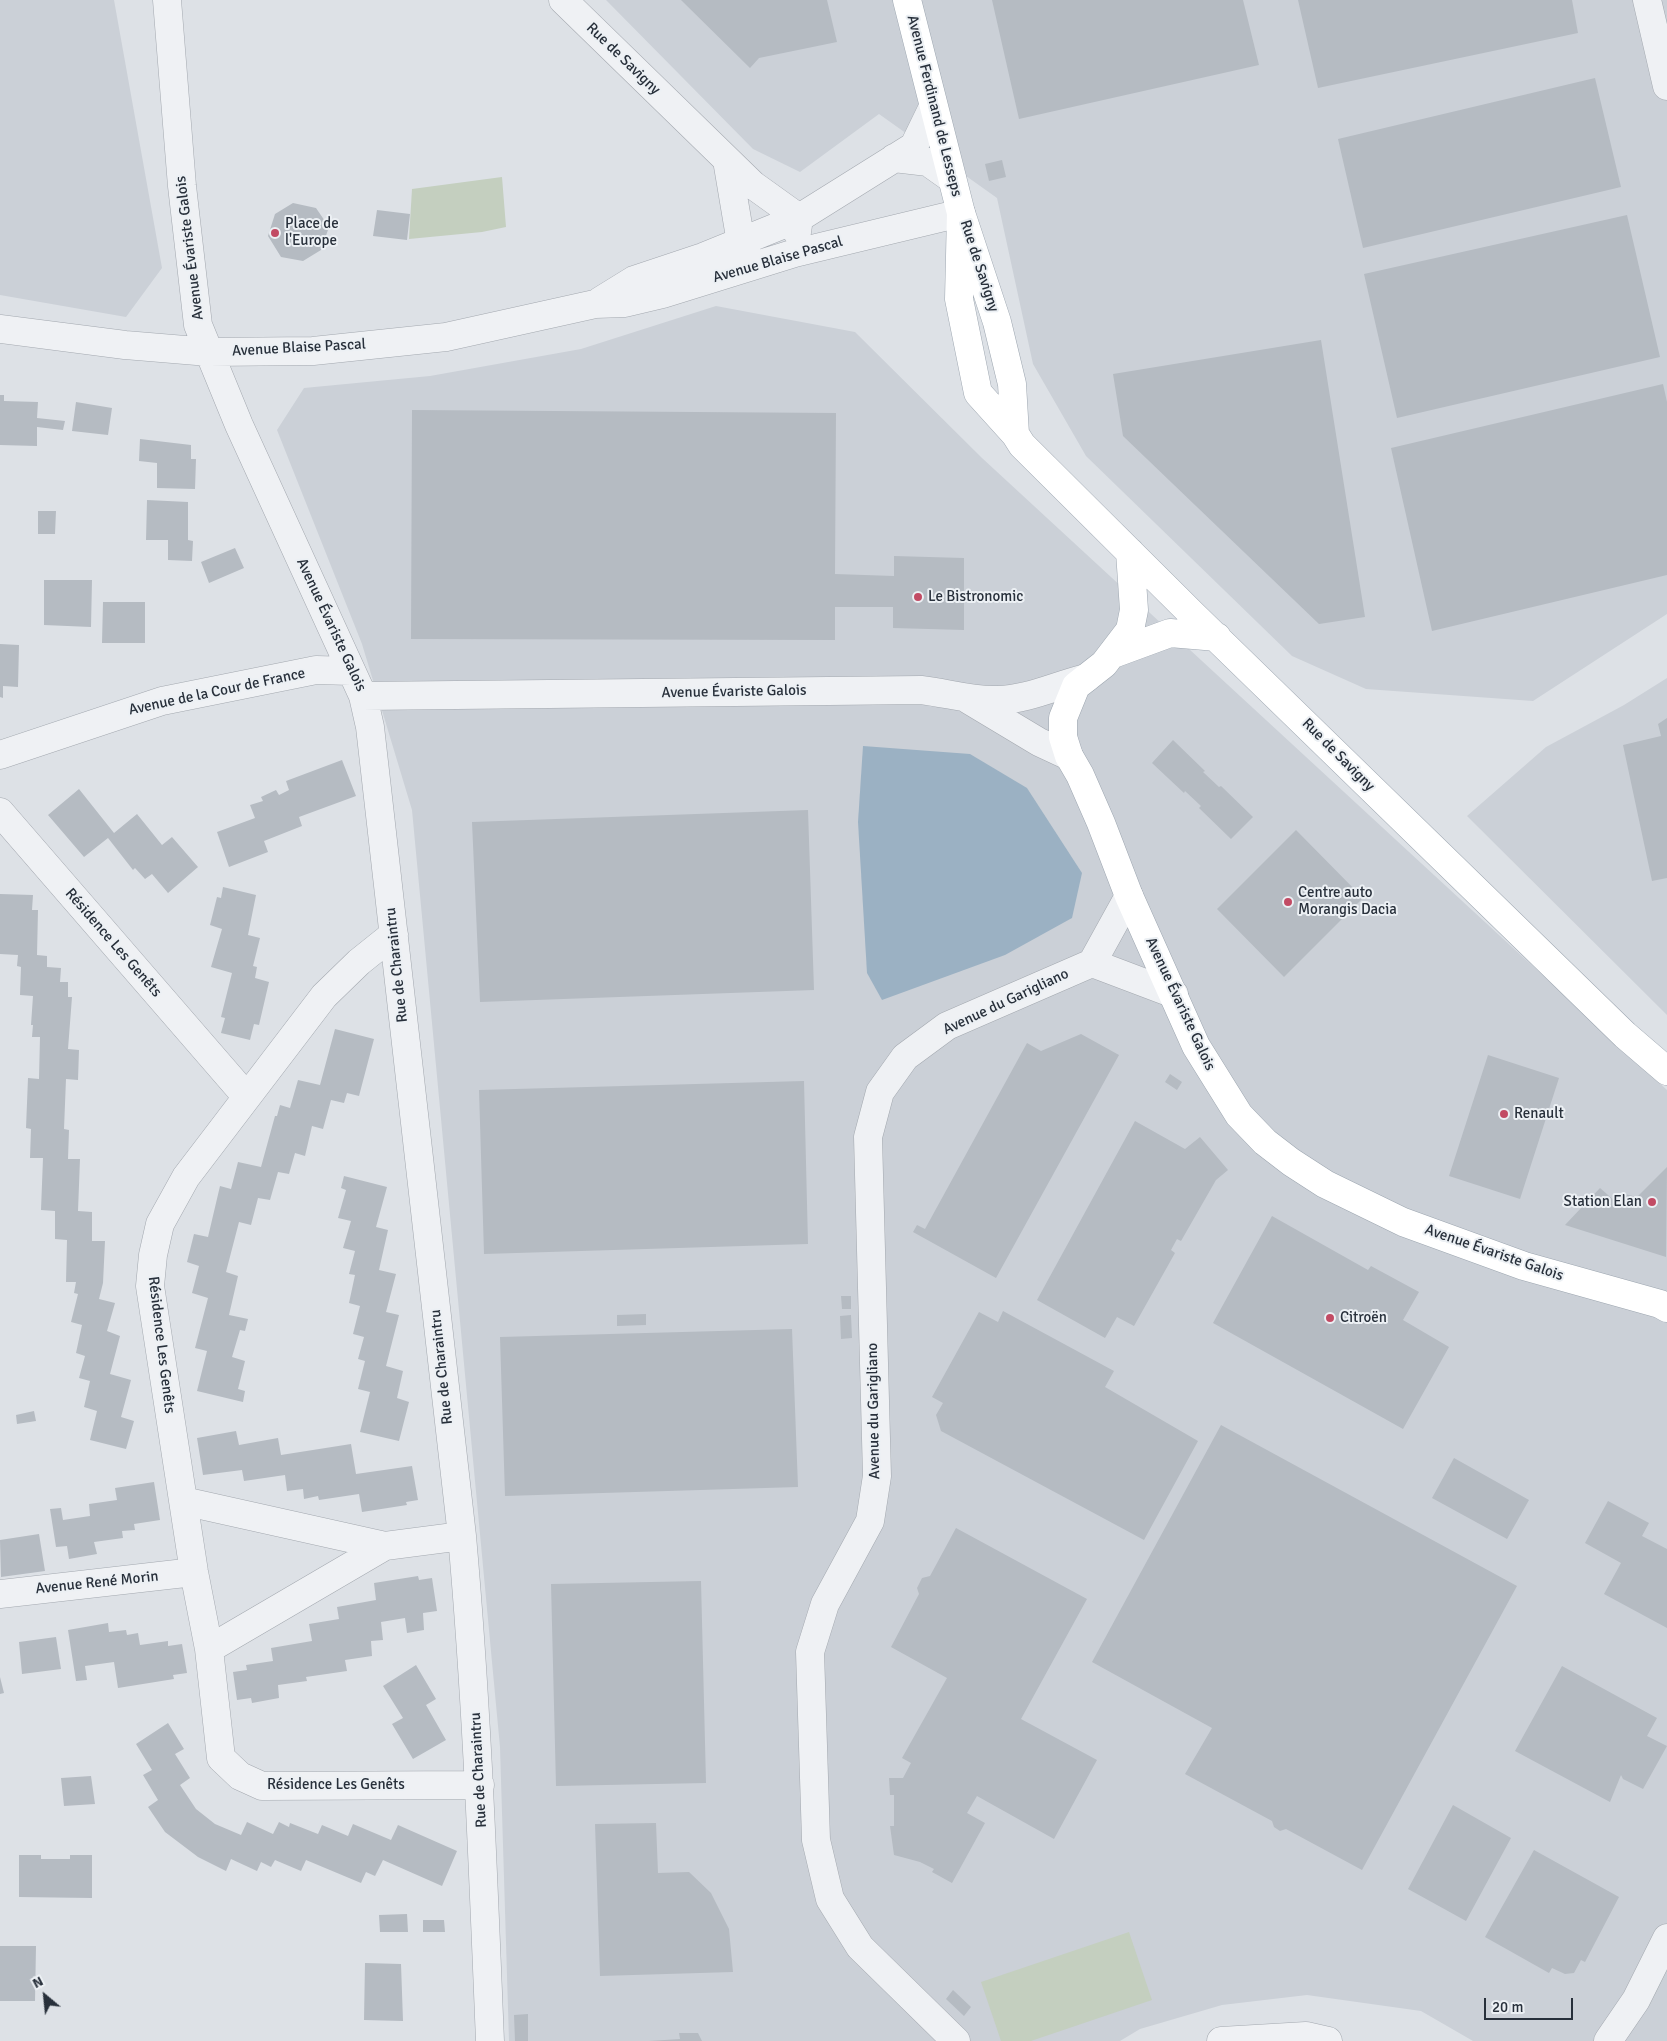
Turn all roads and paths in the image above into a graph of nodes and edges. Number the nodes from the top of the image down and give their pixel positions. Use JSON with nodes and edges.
{"nodes":[{"id":1,"x":167,"y":0,"type":"edge"},
{"id":2,"x":562,"y":0,"type":"edge"},
{"id":3,"x":907,"y":0,"type":"edge"},
{"id":4,"x":1647,"y":0,"type":"edge"},
{"id":5,"x":1667,"y":86,"type":"edge"},
{"id":6,"x":933,"y":108,"type":"junction"},
{"id":7,"x":894,"y":158,"type":"junction"},
{"id":8,"x":727,"y":160,"type":"junction"},
{"id":9,"x":952,"y":179,"type":"junction"},
{"id":10,"x":961,"y":213,"type":"junction"},
{"id":11,"x":799,"y":218,"type":"junction"},
{"id":12,"x":795,"y":253,"type":"junction"},
{"id":13,"x":747,"y":254,"type":"junction"},
{"id":14,"x":0,"y":329,"type":"edge"},
{"id":15,"x":210,"y":352,"type":"junction"},
{"id":16,"x":1130,"y":552,"type":"junction"},
{"id":17,"x":1217,"y":637,"type":"junction"},
{"id":18,"x":1110,"y":655,"type":"junction"},
{"id":19,"x":351,"y":671,"type":"junction"},
{"id":20,"x":1086,"y":678,"type":"junction"},
{"id":21,"x":362,"y":696,"type":"junction"},
{"id":22,"x":968,"y":699,"type":"junction"},
{"id":23,"x":0,"y":755,"type":"edge"},
{"id":24,"x":1068,"y":756,"type":"junction"},
{"id":25,"x":0,"y":812,"type":"edge"},
{"id":26,"x":1129,"y":896,"type":"junction"},
{"id":27,"x":394,"y":934,"type":"junction"},
{"id":28,"x":1092,"y":963,"type":"junction"},
{"id":29,"x":1174,"y":994,"type":"junction"},
{"id":30,"x":1667,"y":1071,"type":"edge"},
{"id":31,"x":246,"y":1096,"type":"junction"},
{"id":32,"x":1667,"y":1308,"type":"edge"},
{"id":33,"x":183,"y":1501,"type":"junction"},
{"id":34,"x":462,"y":1536,"type":"junction"},
{"id":35,"x":385,"y":1546,"type":"junction"},
{"id":36,"x":194,"y":1572,"type":"junction"},
{"id":37,"x":0,"y":1594,"type":"edge"},
{"id":38,"x":209,"y":1649,"type":"junction"},
{"id":39,"x":480,"y":1785,"type":"junction"},
{"id":40,"x":1667,"y":1938,"type":"edge"},
{"id":41,"x":490,"y":2041,"type":"edge"},
{"id":42,"x":956,"y":2041,"type":"edge"},
{"id":43,"x":1221,"y":2041,"type":"edge"},
{"id":44,"x":1328,"y":2041,"type":"edge"},
{"id":45,"x":1608,"y":2041,"type":"edge"}],
"edges":[{"from":1,"to":15,"type":"street","name":"Avenue Évariste Galois"},
{"from":2,"to":8,"type":"street","name":"Rue de Savigny"},
{"from":3,"to":6,"type":"main road","name":"Avenue Ferdinand de Lesseps"},
{"from":4,"to":5,"type":"street"},
{"from":6,"to":7,"type":"street","name":"Avenue Blaise Pascal"},
{"from":6,"to":9,"type":"main road","name":"Avenue Ferdinand de Lesseps"},
{"from":7,"to":9,"type":"street"},
{"from":7,"to":11,"type":"street","name":"Avenue Blaise Pascal"},
{"from":8,"to":11,"type":"street","name":"Rue de Savigny"},
{"from":8,"to":13,"type":"street"},
{"from":9,"to":10,"type":"main road","name":"Avenue Ferdinand de Lesseps"},
{"from":10,"to":12,"type":"street","name":"Avenue Blaise Pascal"},
{"from":10,"to":16,"type":"main road","name":"Rue de Savigny"},
{"from":11,"to":12,"type":"street"},
{"from":11,"to":13,"type":"street","name":"Avenue Blaise Pascal"},
{"from":12,"to":13,"type":"street","name":"Avenue Blaise Pascal"},
{"from":13,"to":15,"type":"street","name":"Avenue Blaise Pascal"},
{"from":14,"to":15,"type":"street","name":"Avenue Blaise Pascal"},
{"from":15,"to":19,"type":"street","name":"Avenue Évariste Galois"},
{"from":16,"to":17,"type":"main road","name":"Rue de Savigny"},
{"from":16,"to":18,"type":"main road","name":"Avenue Évariste Galois"},
{"from":17,"to":18,"type":"main road"},
{"from":17,"to":30,"type":"main road","name":"Rue de Savigny"},
{"from":18,"to":20,"type":"main road","name":"Avenue Évariste Galois"},
{"from":19,"to":21,"type":"street","name":"Avenue Évariste Galois"},
{"from":19,"to":23,"type":"street","name":"Avenue de la Cour de France"},
{"from":20,"to":22,"type":"street","name":"Avenue Évariste Galois"},
{"from":20,"to":24,"type":"main road","name":"Avenue Évariste Galois"},
{"from":21,"to":22,"type":"street","name":"Avenue Évariste Galois"},
{"from":21,"to":27,"type":"street","name":"Rue de Charaintru"},
{"from":22,"to":24,"type":"street","name":"Avenue Évariste Galois"},
{"from":24,"to":26,"type":"main road","name":"Avenue Évariste Galois"},
{"from":25,"to":31,"type":"street","name":"Résidence Les Genêts"},
{"from":26,"to":28,"type":"street"},
{"from":26,"to":29,"type":"main road","name":"Avenue Évariste Galois"},
{"from":27,"to":31,"type":"street","name":"Résidence Les Genêts"},
{"from":27,"to":34,"type":"street","name":"Rue de Charaintru"},
{"from":28,"to":29,"type":"street"},
{"from":28,"to":42,"type":"street","name":"Avenue du Garigliano"},
{"from":29,"to":32,"type":"main road","name":"Avenue Évariste Galois"},
{"from":31,"to":33,"type":"street","name":"Résidence Les Genêts"},
{"from":33,"to":35,"type":"street"},
{"from":33,"to":36,"type":"street","name":"Résidence Les Genêts"},
{"from":34,"to":35,"type":"street"},
{"from":34,"to":39,"type":"street","name":"Rue de Charaintru"},
{"from":35,"to":38,"type":"street"},
{"from":36,"to":37,"type":"street","name":"Avenue René Morin"},
{"from":36,"to":38,"type":"street","name":"Résidence Les Genêts"},
{"from":38,"to":39,"type":"street","name":"Résidence Les Genêts"},
{"from":39,"to":41,"type":"street","name":"Rue de Charaintru"},
{"from":40,"to":45,"type":"street"},
{"from":43,"to":44,"type":"street"}]}
